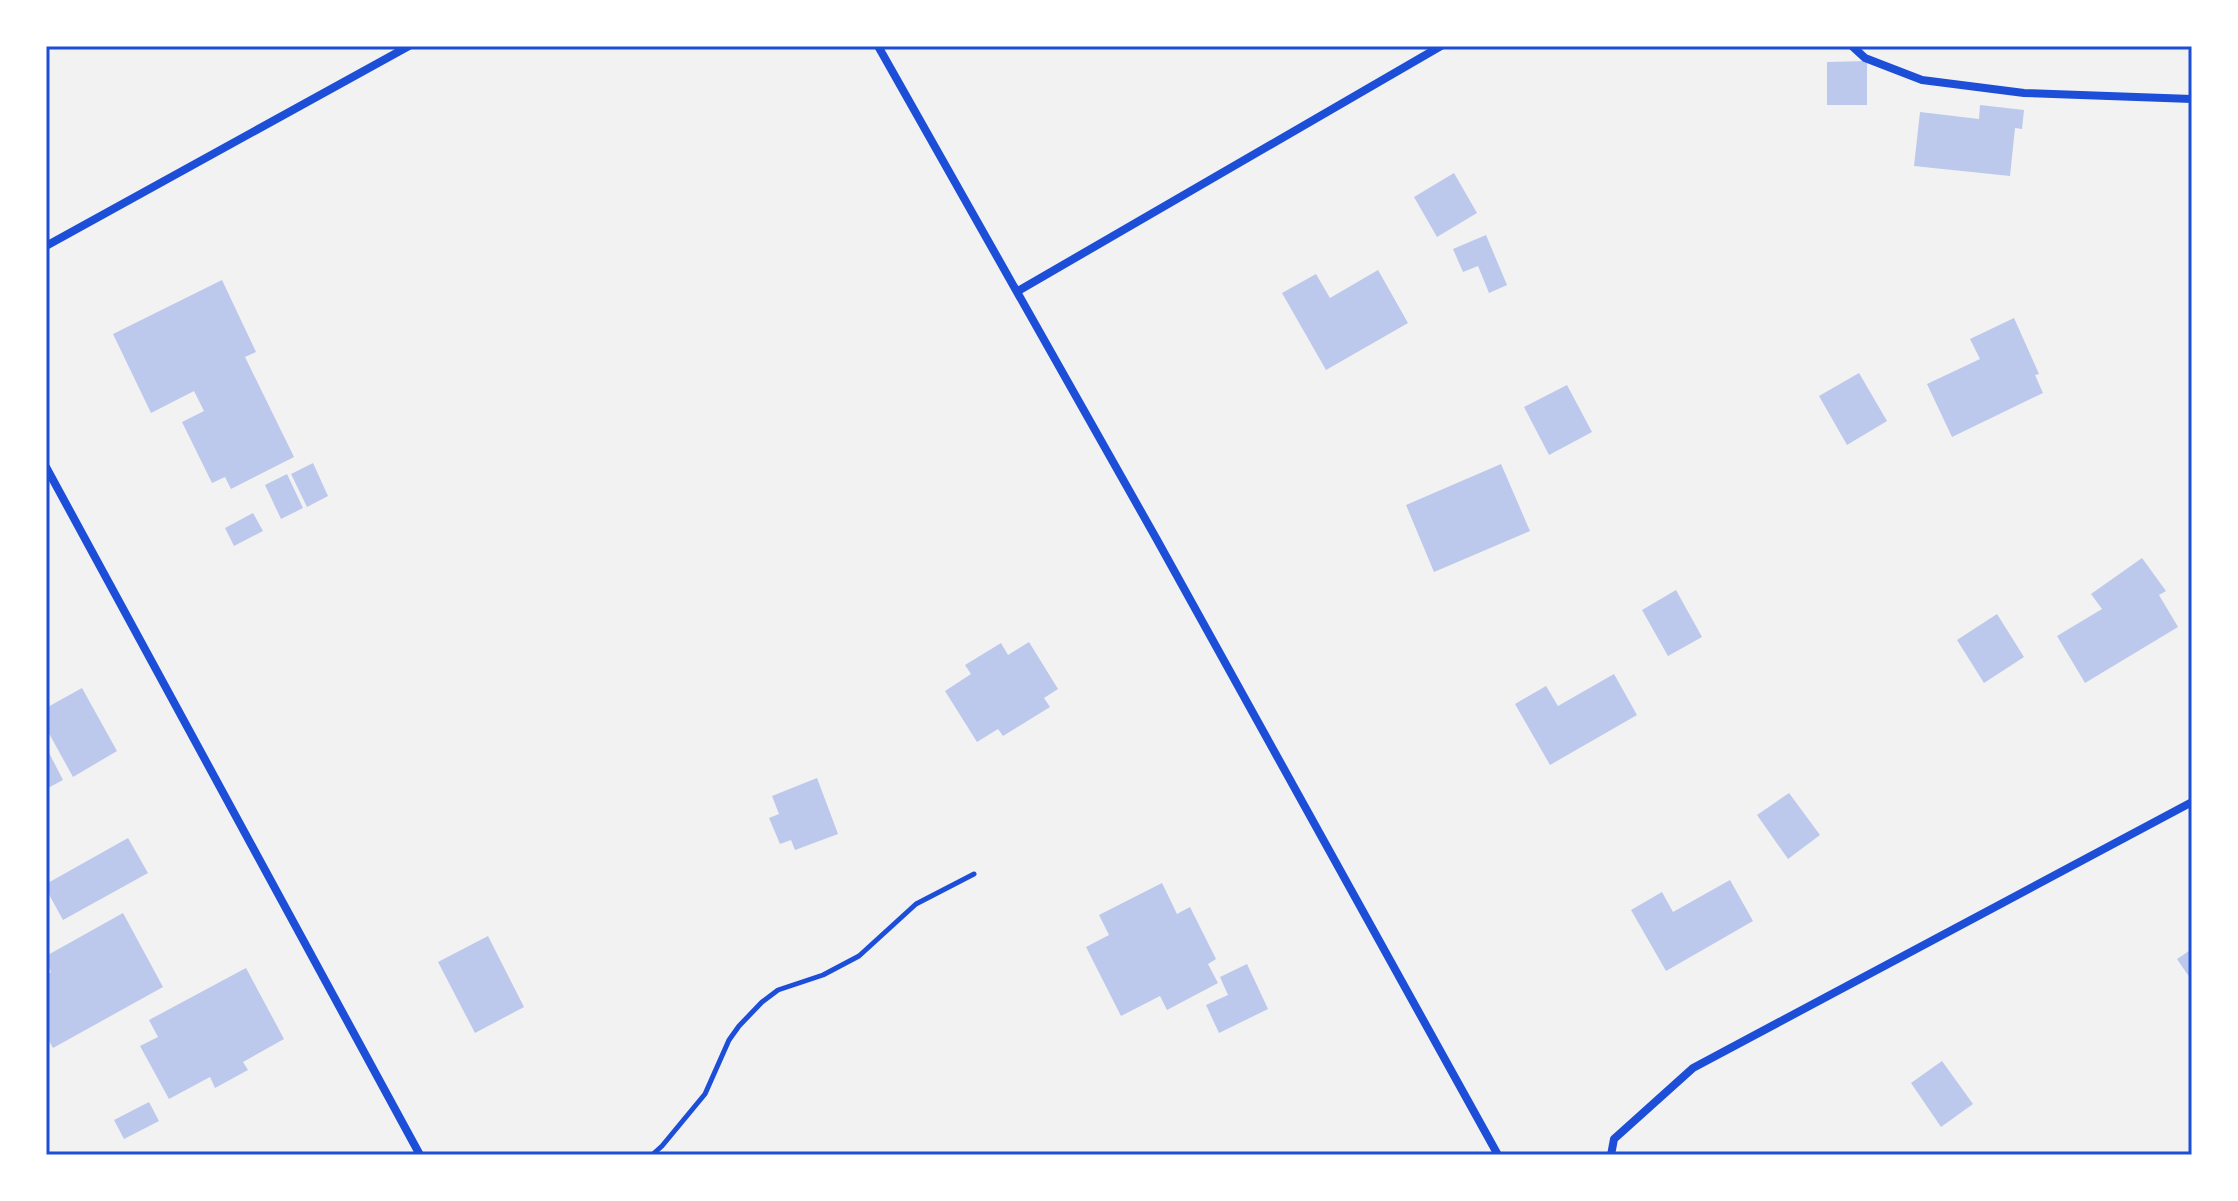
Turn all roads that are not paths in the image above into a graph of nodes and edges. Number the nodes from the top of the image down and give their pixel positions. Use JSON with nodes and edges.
{"nodes":[{"id":1,"x":409,"y":46,"type":"edge"},
{"id":2,"x":878,"y":46,"type":"edge"},
{"id":3,"x":1441,"y":46,"type":"edge"},
{"id":4,"x":1852,"y":46,"type":"edge"},
{"id":5,"x":2192,"y":99,"type":"edge"},
{"id":6,"x":46,"y":246,"type":"edge"},
{"id":7,"x":1018,"y":291,"type":"junction"},
{"id":8,"x":46,"y":467,"type":"edge"},
{"id":9,"x":2192,"y":802,"type":"edge"},
{"id":10,"x":420,"y":1155,"type":"edge"},
{"id":11,"x":1498,"y":1155,"type":"edge"},
{"id":12,"x":1611,"y":1155,"type":"edge"}],
"edges":[{"from":1,"to":6,"type":"street"},
{"from":2,"to":7,"type":"street"},
{"from":3,"to":7,"type":"street"},
{"from":4,"to":5,"type":"street"},
{"from":7,"to":11,"type":"street"},
{"from":8,"to":10,"type":"street"},
{"from":9,"to":12,"type":"street"}]}
